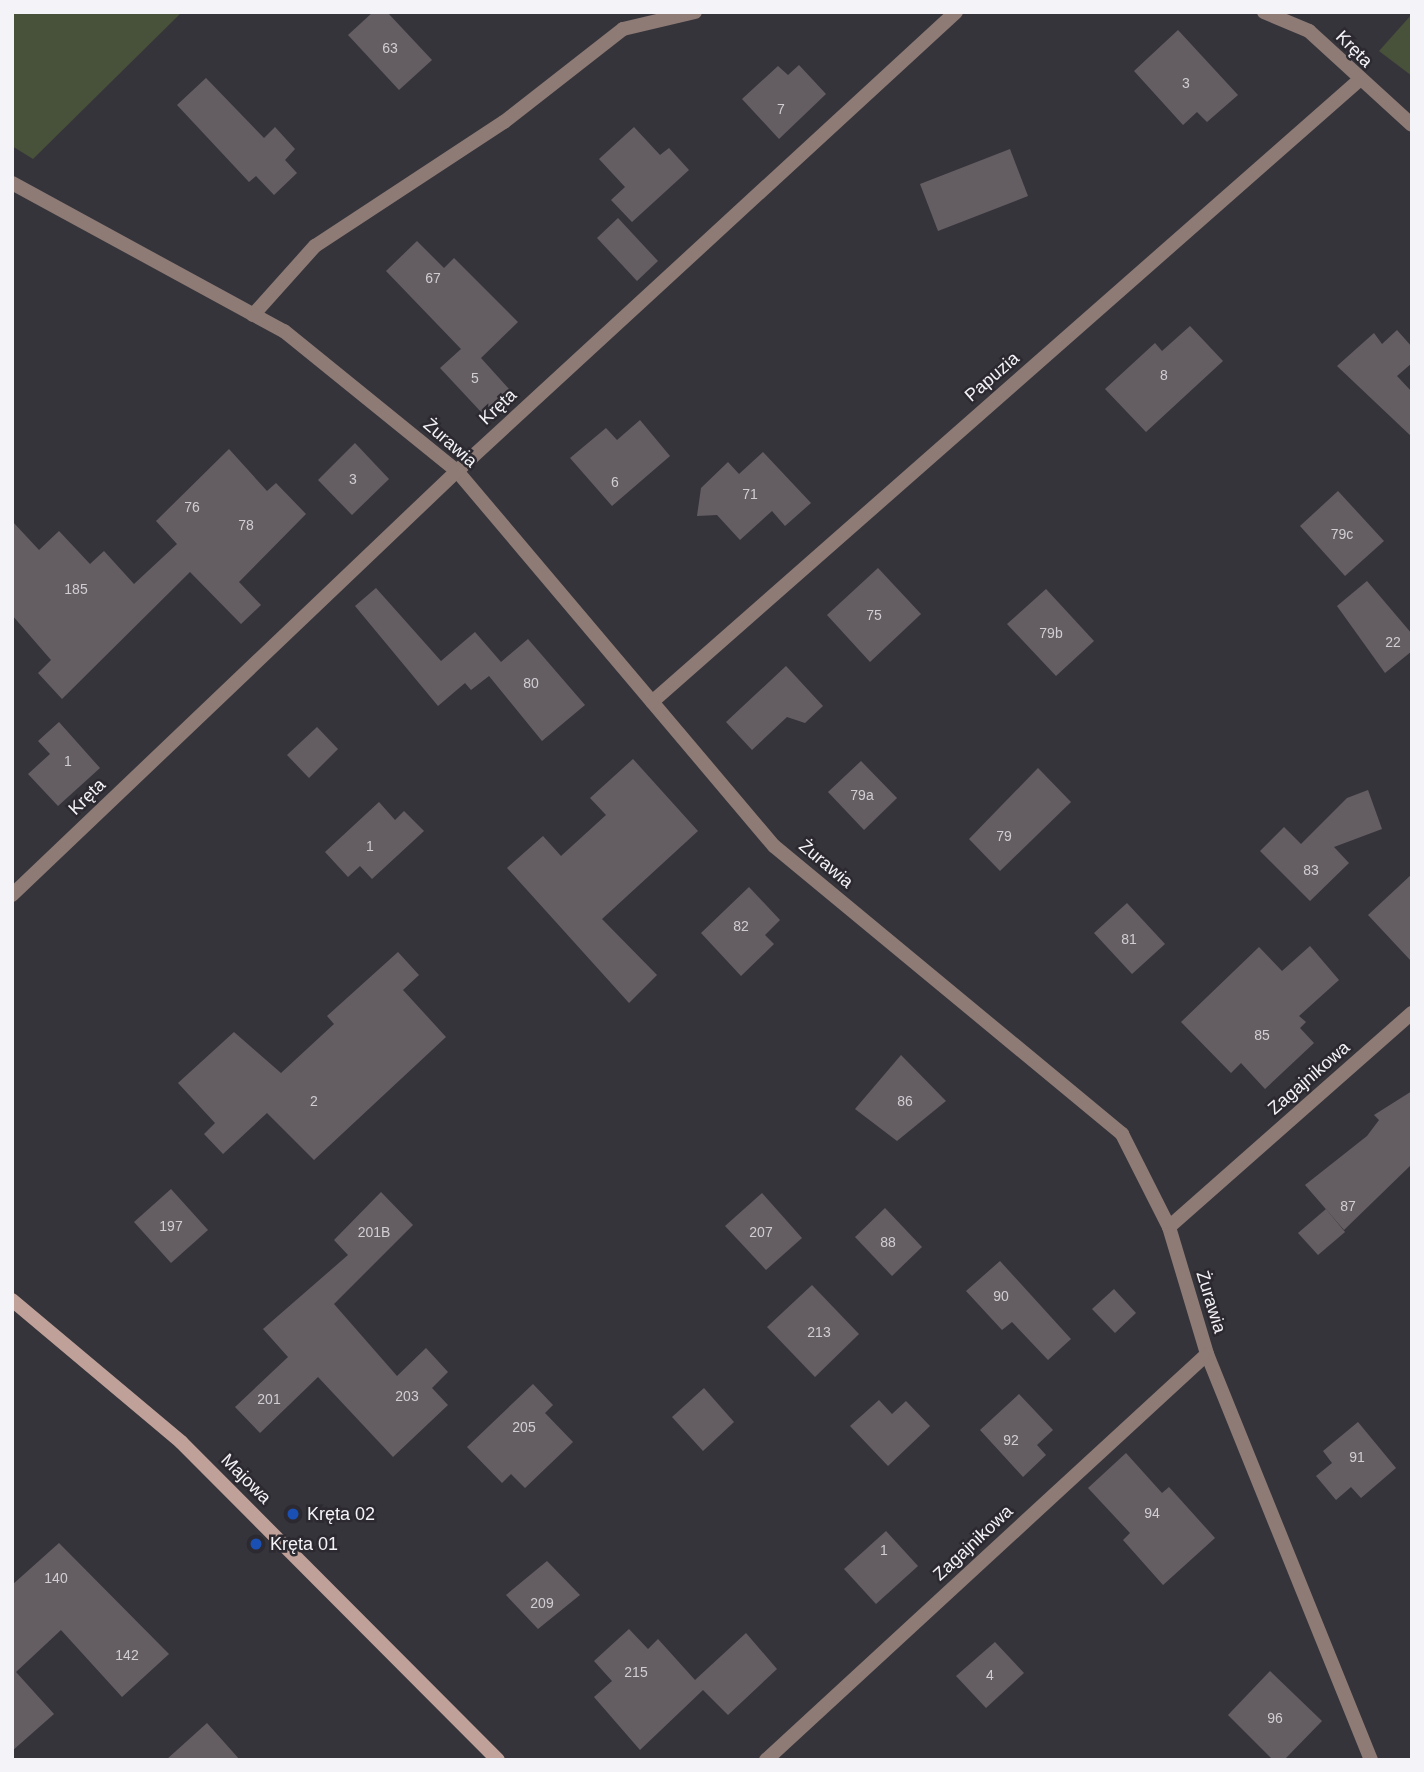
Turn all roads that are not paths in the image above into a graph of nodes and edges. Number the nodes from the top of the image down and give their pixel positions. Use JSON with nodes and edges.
{"nodes":[{"id":1,"x":695,"y":12,"type":"edge"},
{"id":2,"x":956,"y":12,"type":"edge"},
{"id":3,"x":1264,"y":12,"type":"edge"},
{"id":4,"x":1358,"y":81,"type":"junction"},
{"id":5,"x":1412,"y":125,"type":"edge"},
{"id":6,"x":12,"y":183,"type":"edge"},
{"id":7,"x":253,"y":315,"type":"junction"},
{"id":8,"x":457,"y":471,"type":"junction"},
{"id":9,"x":652,"y":702,"type":"junction"},
{"id":10,"x":12,"y":895,"type":"edge"},
{"id":11,"x":1412,"y":1013,"type":"edge"},
{"id":12,"x":1168,"y":1227,"type":"junction"},
{"id":13,"x":12,"y":1300,"type":"edge"},
{"id":14,"x":1207,"y":1354,"type":"junction"},
{"id":15,"x":498,"y":1760,"type":"edge"},
{"id":16,"x":766,"y":1760,"type":"edge"},
{"id":17,"x":1371,"y":1760,"type":"edge"}],
"edges":[{"from":1,"to":7,"type":"street"},
{"from":2,"to":8,"type":"street","name":"Kręta"},
{"from":3,"to":4,"type":"street","name":"Kręta"},
{"from":4,"to":5,"type":"street","name":"Kręta"},
{"from":4,"to":9,"type":"street","name":"Papuzia"},
{"from":6,"to":7,"type":"street","name":"Żurawia"},
{"from":7,"to":8,"type":"street","name":"Żurawia"},
{"from":8,"to":9,"type":"street","name":"Żurawia"},
{"from":8,"to":10,"type":"street","name":"Kręta"},
{"from":9,"to":12,"type":"street","name":"Żurawia"},
{"from":11,"to":12,"type":"street","name":"Zagajnikowa"},
{"from":12,"to":14,"type":"street","name":"Żurawia"},
{"from":13,"to":15,"type":"street","name":"Majowa"},
{"from":14,"to":16,"type":"street","name":"Zagajnikowa"},
{"from":14,"to":17,"type":"street","name":"Żurawia"}]}
